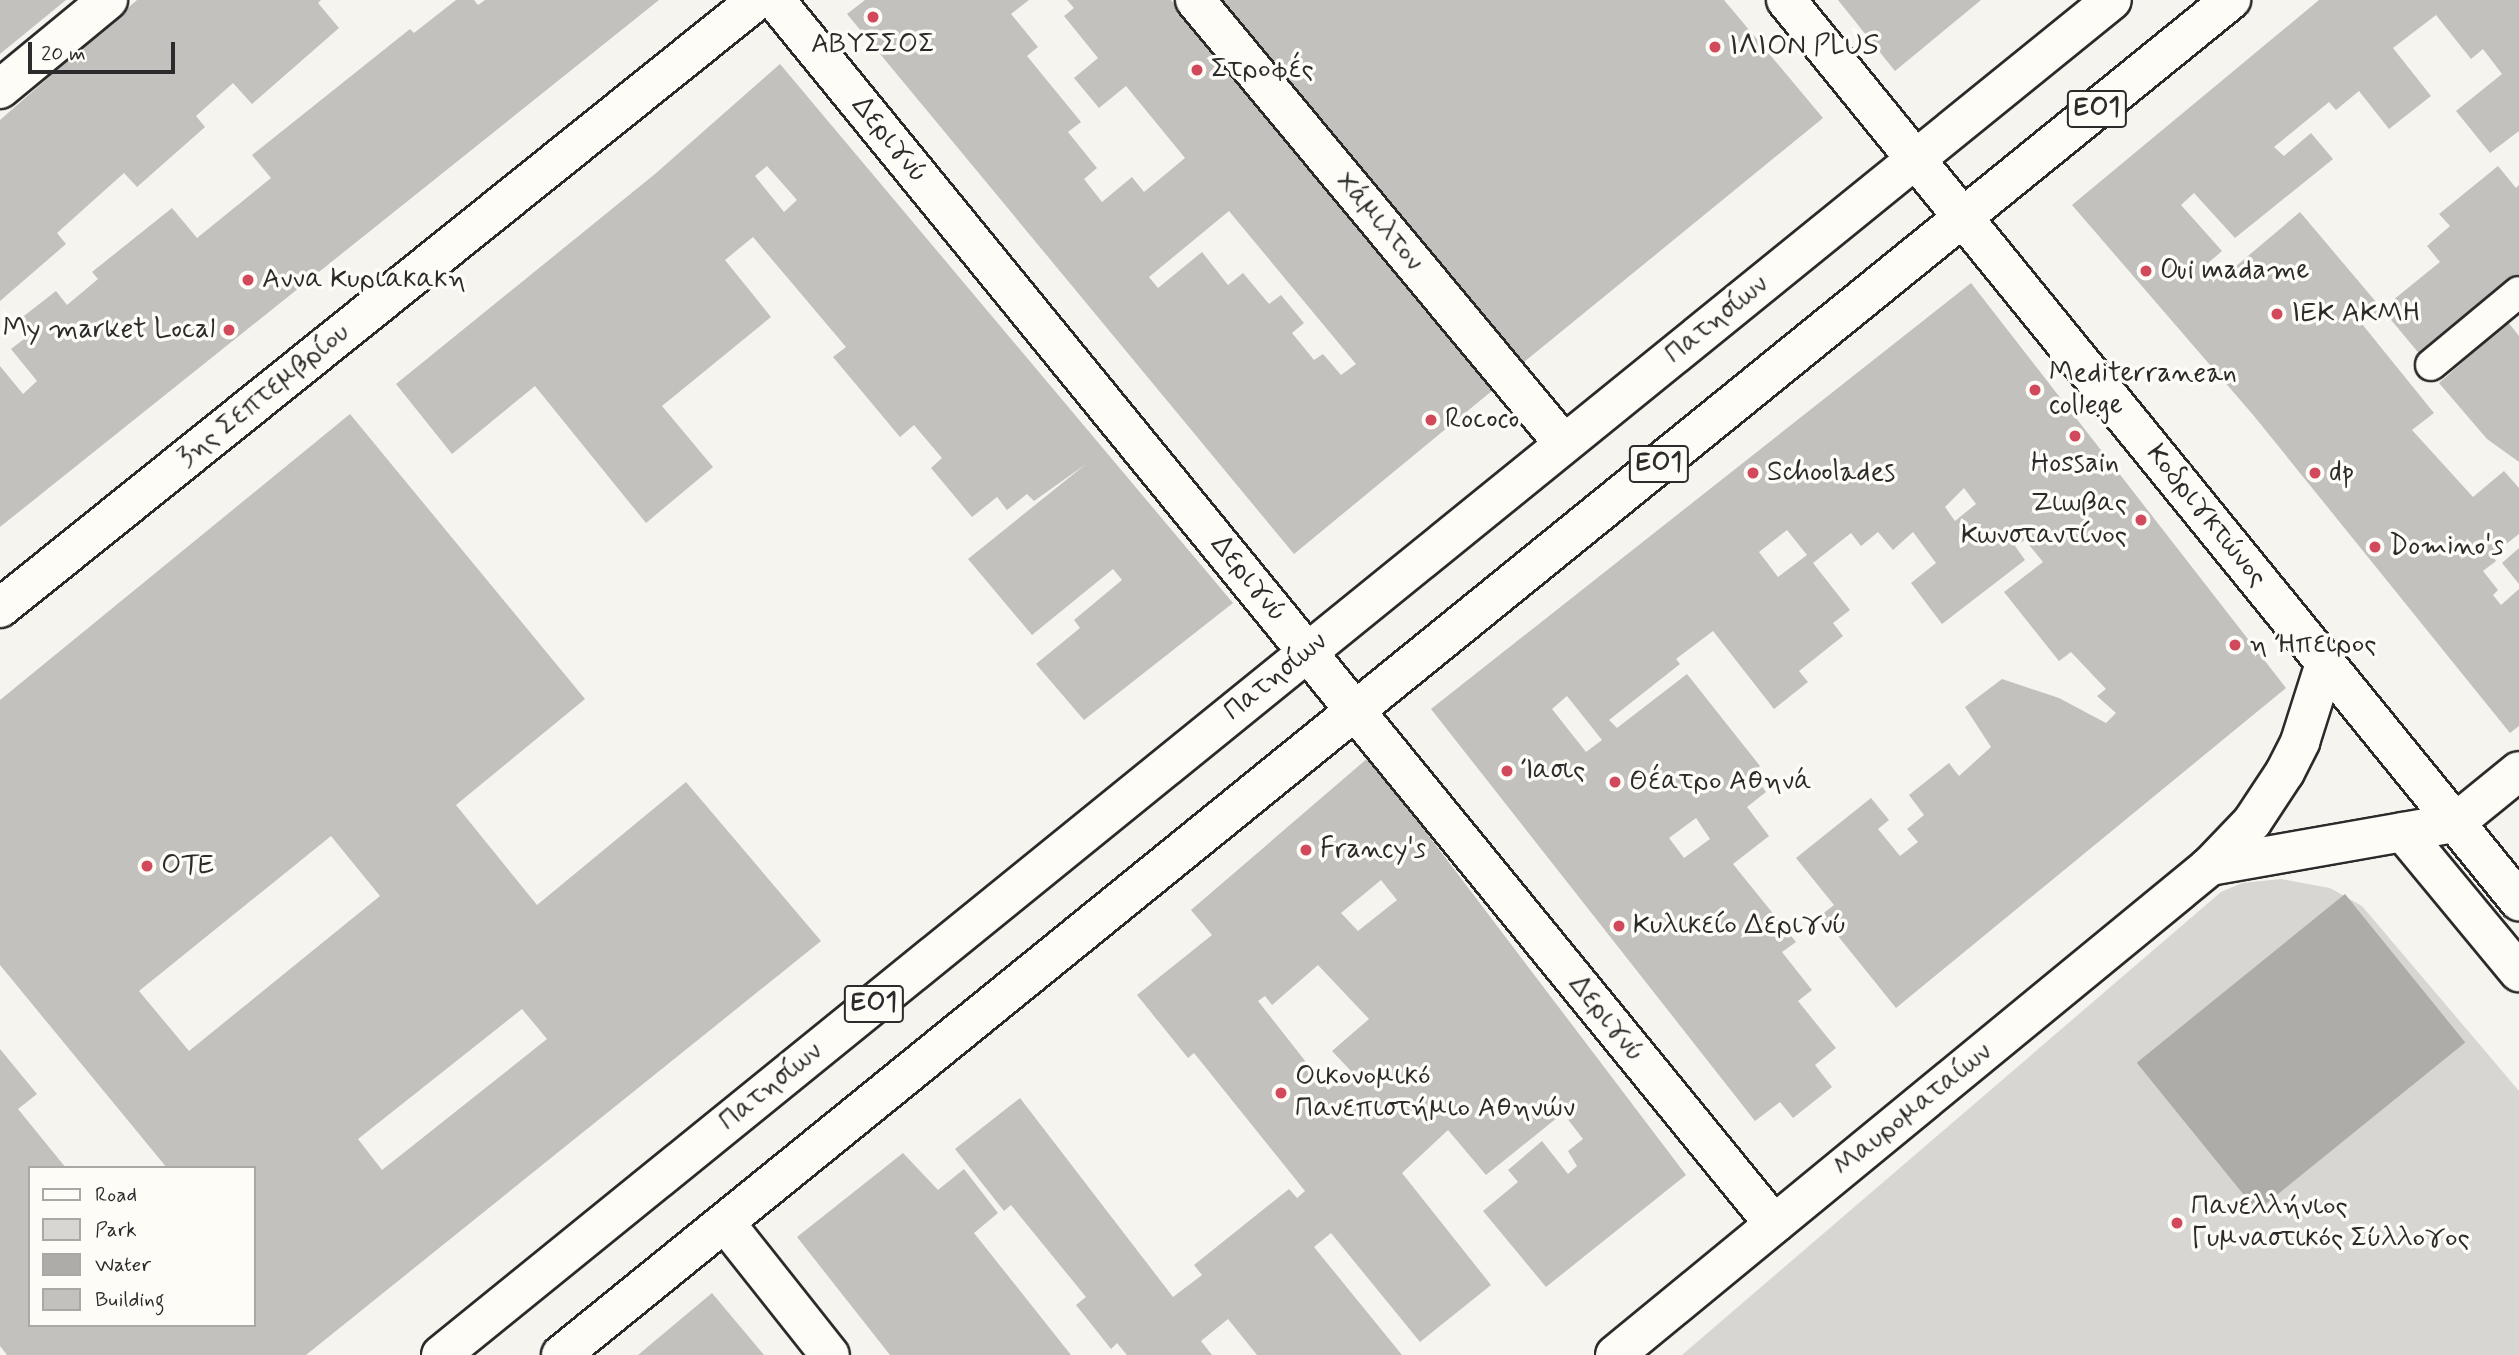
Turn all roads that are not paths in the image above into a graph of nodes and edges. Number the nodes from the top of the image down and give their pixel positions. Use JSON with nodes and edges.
{"nodes":[{"id":1,"x":108,"y":0,"type":"edge"},
{"id":2,"x":757,"y":0,"type":"edge"},
{"id":3,"x":775,"y":0,"type":"edge"},
{"id":4,"x":1195,"y":0,"type":"edge"},
{"id":5,"x":1786,"y":0,"type":"edge"},
{"id":6,"x":2112,"y":0,"type":"edge"},
{"id":7,"x":2231,"y":0,"type":"edge"},
{"id":8,"x":0,"y":89,"type":"edge"},
{"id":9,"x":1916,"y":159,"type":"junction"},
{"id":10,"x":1963,"y":217,"type":"junction"},
{"id":11,"x":2519,"y":292,"type":"edge"},
{"id":12,"x":2431,"y":365,"type":"dead end"},
{"id":13,"x":1564,"y":444,"type":"junction"},
{"id":14,"x":0,"y":608,"type":"edge"},
{"id":15,"x":1308,"y":652,"type":"junction"},
{"id":16,"x":2325,"y":663,"type":"junction"},
{"id":17,"x":1354,"y":711,"type":"junction"},
{"id":18,"x":2519,"y":771,"type":"edge"},
{"id":19,"x":2455,"y":823,"type":"junction"},
{"id":20,"x":2403,"y":832,"type":"junction"},
{"id":21,"x":2210,"y":866,"type":"junction"},
{"id":22,"x":2519,"y":901,"type":"edge"},
{"id":23,"x":2519,"y":972,"type":"edge"},
{"id":24,"x":726,"y":1224,"type":"junction"},
{"id":25,"x":1774,"y":1224,"type":"junction"},
{"id":26,"x":441,"y":1355,"type":"edge"},
{"id":27,"x":561,"y":1355,"type":"edge"},
{"id":28,"x":830,"y":1355,"type":"edge"},
{"id":29,"x":1615,"y":1355,"type":"edge"}],
"edges":[{"from":1,"to":8,"type":"main road"},
{"from":2,"to":14,"type":"main road","name":"3ης Σεπτεμβρίου"},
{"from":3,"to":15,"type":"main road","name":"Δεριγνύ"},
{"from":4,"to":13,"type":"main road","name":"Χάμιλτον"},
{"from":5,"to":9,"type":"main road","name":"Κοδριγκτώνος"},
{"from":6,"to":9,"type":"main road","name":"Πατησίων","number":"ΕΟ1"},
{"from":7,"to":10,"type":"main road","number":"ΕΟ1"},
{"from":9,"to":10,"type":"main road","name":"Κοδριγκτώνος"},
{"from":9,"to":13,"type":"main road","name":"Πατησίων","number":"ΕΟ1"},
{"from":10,"to":16,"type":"main road","name":"Κοδριγκτώνος"},
{"from":10,"to":17,"type":"main road","number":"ΕΟ1"},
{"from":11,"to":12,"type":"lane"},
{"from":13,"to":15,"type":"main road","name":"Πατησίων","number":"ΕΟ1"},
{"from":15,"to":17,"type":"main road","name":"Δεριγνύ"},
{"from":15,"to":26,"type":"main road","name":"Πατησίων","number":"ΕΟ1"},
{"from":16,"to":19,"type":"main road","name":"Κοδριγκτώνος"},
{"from":16,"to":21,"type":"main road","name":"Μαυροματαίων"},
{"from":17,"to":24,"type":"main road","number":"ΕΟ1"},
{"from":17,"to":25,"type":"main road","name":"Δεριγνύ"},
{"from":18,"to":19,"type":"main road"},
{"from":19,"to":20,"type":"main road","name":"Μαυροματαίων"},
{"from":19,"to":22,"type":"main road","name":"Κοδριγκτώνος"},
{"from":20,"to":21,"type":"main road","name":"Μαυροματαίων"},
{"from":20,"to":23,"type":"main road"},
{"from":21,"to":25,"type":"main road","name":"Μαυροματαίων"},
{"from":24,"to":27,"type":"main road","number":"ΕΟ1"},
{"from":24,"to":28,"type":"main road"},
{"from":25,"to":29,"type":"main road","name":"Μαυροματαίων"}]}
